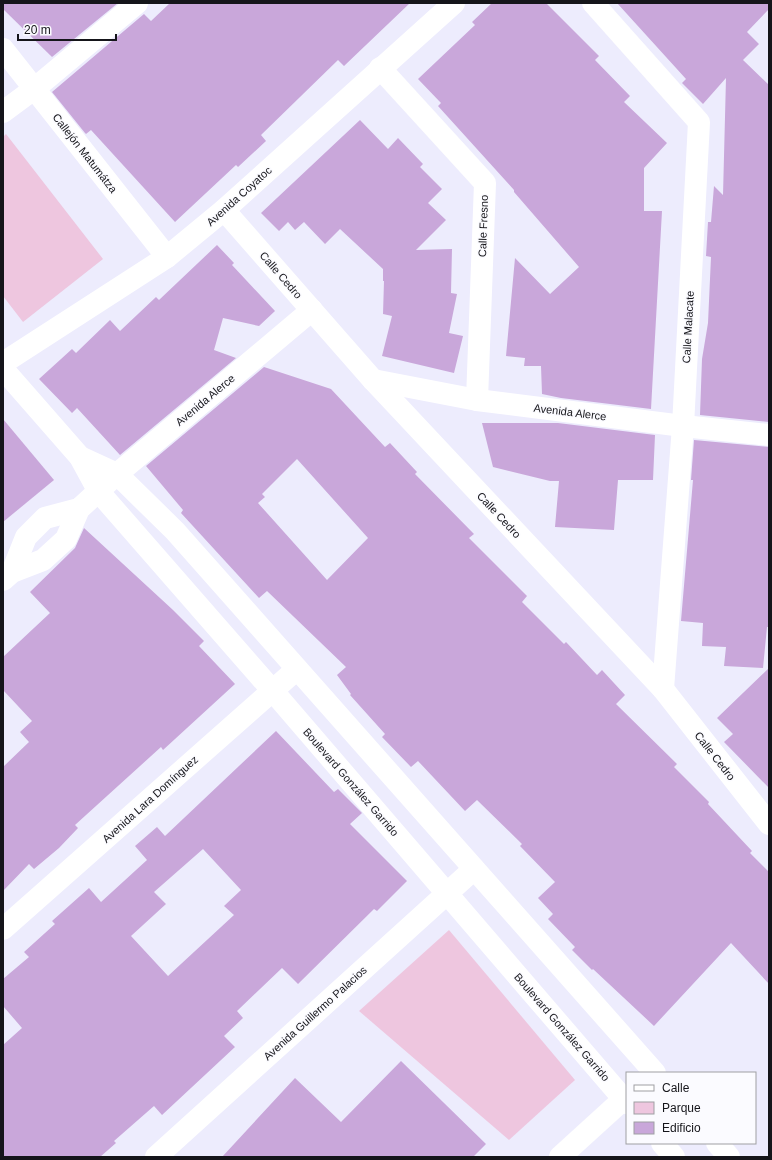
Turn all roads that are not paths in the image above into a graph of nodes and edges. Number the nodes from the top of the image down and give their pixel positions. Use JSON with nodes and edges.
{"nodes":[{"id":1,"x":137,"y":3,"type":"edge"},
{"id":2,"x":454,"y":3,"type":"edge"},
{"id":3,"x":593,"y":3,"type":"edge"},
{"id":4,"x":3,"y":49,"type":"edge"},
{"id":5,"x":380,"y":68,"type":"junction"},
{"id":6,"x":34,"y":89,"type":"junction"},
{"id":7,"x":3,"y":112,"type":"edge"},
{"id":8,"x":224,"y":210,"type":"junction"},
{"id":9,"x":167,"y":257,"type":"junction"},
{"id":10,"x":312,"y":310,"type":"junction"},
{"id":11,"x":3,"y":363,"type":"edge"},
{"id":12,"x":3,"y":369,"type":"edge"},
{"id":13,"x":373,"y":380,"type":"junction"},
{"id":14,"x":477,"y":400,"type":"junction"},
{"id":15,"x":683,"y":426,"type":"junction"},
{"id":16,"x":769,"y":435,"type":"edge"},
{"id":17,"x":80,"y":457,"type":"junction"},
{"id":18,"x":117,"y":474,"type":"junction"},
{"id":19,"x":99,"y":492,"type":"junction"},
{"id":20,"x":79,"y":509,"type":"junction"},
{"id":21,"x":8,"y":576,"type":"edge"},
{"id":22,"x":297,"y":668,"type":"junction"},
{"id":23,"x":272,"y":690,"type":"junction"},
{"id":24,"x":663,"y":690,"type":"junction"},
{"id":25,"x":769,"y":824,"type":"edge"},
{"id":26,"x":474,"y":869,"type":"junction"},
{"id":27,"x":447,"y":894,"type":"junction"},
{"id":28,"x":3,"y":929,"type":"edge"},
{"id":29,"x":653,"y":1072,"type":"edge"},
{"id":30,"x":626,"y":1099,"type":"edge"},
{"id":31,"x":663,"y":1144,"type":"edge"},
{"id":32,"x":718,"y":1144,"type":"edge"},
{"id":33,"x":156,"y":1157,"type":"edge"},
{"id":34,"x":560,"y":1157,"type":"edge"},
{"id":35,"x":674,"y":1157,"type":"edge"},
{"id":36,"x":729,"y":1157,"type":"edge"}],
"edges":[{"from":1,"to":6,"type":"street"},
{"from":2,"to":5,"type":"street","name":"Avenida Coyatoc"},
{"from":3,"to":15,"type":"street","name":"Calle Malacate"},
{"from":4,"to":6,"type":"street","name":"Callejón Matumátza"},
{"from":5,"to":8,"type":"street","name":"Avenida Coyatoc"},
{"from":5,"to":14,"type":"street","name":"Calle Fresno"},
{"from":6,"to":7,"type":"street"},
{"from":6,"to":9,"type":"street","name":"Callejón Matumátza"},
{"from":8,"to":9,"type":"street","name":"Avenida Coyatoc"},
{"from":8,"to":10,"type":"street","name":"Calle Cedro"},
{"from":9,"to":11,"type":"street","name":"Avenida Coyatoc"},
{"from":10,"to":13,"type":"street","name":"Calle Cedro"},
{"from":10,"to":18,"type":"street","name":"Avenida Alerce"},
{"from":12,"to":17,"type":"street","name":"Boulevard González Garrido"},
{"from":13,"to":14,"type":"street","name":"Avenida Alerce"},
{"from":13,"to":24,"type":"street","name":"Calle Cedro"},
{"from":14,"to":15,"type":"street","name":"Avenida Alerce"},
{"from":15,"to":16,"type":"street","name":"Avenida Alerce"},
{"from":15,"to":24,"type":"street","name":"Calle Malacate"},
{"from":17,"to":18,"type":"street","name":"Boulevard González Garrido"},
{"from":17,"to":19,"type":"street","name":"Boulevard González Garrido"},
{"from":18,"to":19,"type":"street","name":"Avenida Alerce"},
{"from":18,"to":22,"type":"street","name":"Boulevard González Garrido"},
{"from":19,"to":20,"type":"street","name":"Avenida Alerce"},
{"from":19,"to":23,"type":"street","name":"Boulevard González Garrido"},
{"from":20,"to":21,"type":"street"},
{"from":20,"to":21,"type":"street"},
{"from":22,"to":23,"type":"street","name":"Avenida Lara Domínguez"},
{"from":22,"to":26,"type":"street","name":"Boulevard González Garrido"},
{"from":23,"to":27,"type":"street","name":"Boulevard González Garrido"},
{"from":23,"to":28,"type":"street","name":"Avenida Lara Domínguez"},
{"from":24,"to":25,"type":"street","name":"Calle Cedro"},
{"from":26,"to":27,"type":"street","name":"Avenida Guillermo Palacios"},
{"from":26,"to":29,"type":"street","name":"Boulevard González Garrido"},
{"from":27,"to":30,"type":"street","name":"Boulevard González Garrido"},
{"from":27,"to":33,"type":"street","name":"Avenida Guillermo Palacios"},
{"from":30,"to":34,"type":"street"},
{"from":31,"to":35,"type":"street"},
{"from":32,"to":36,"type":"street"}]}
